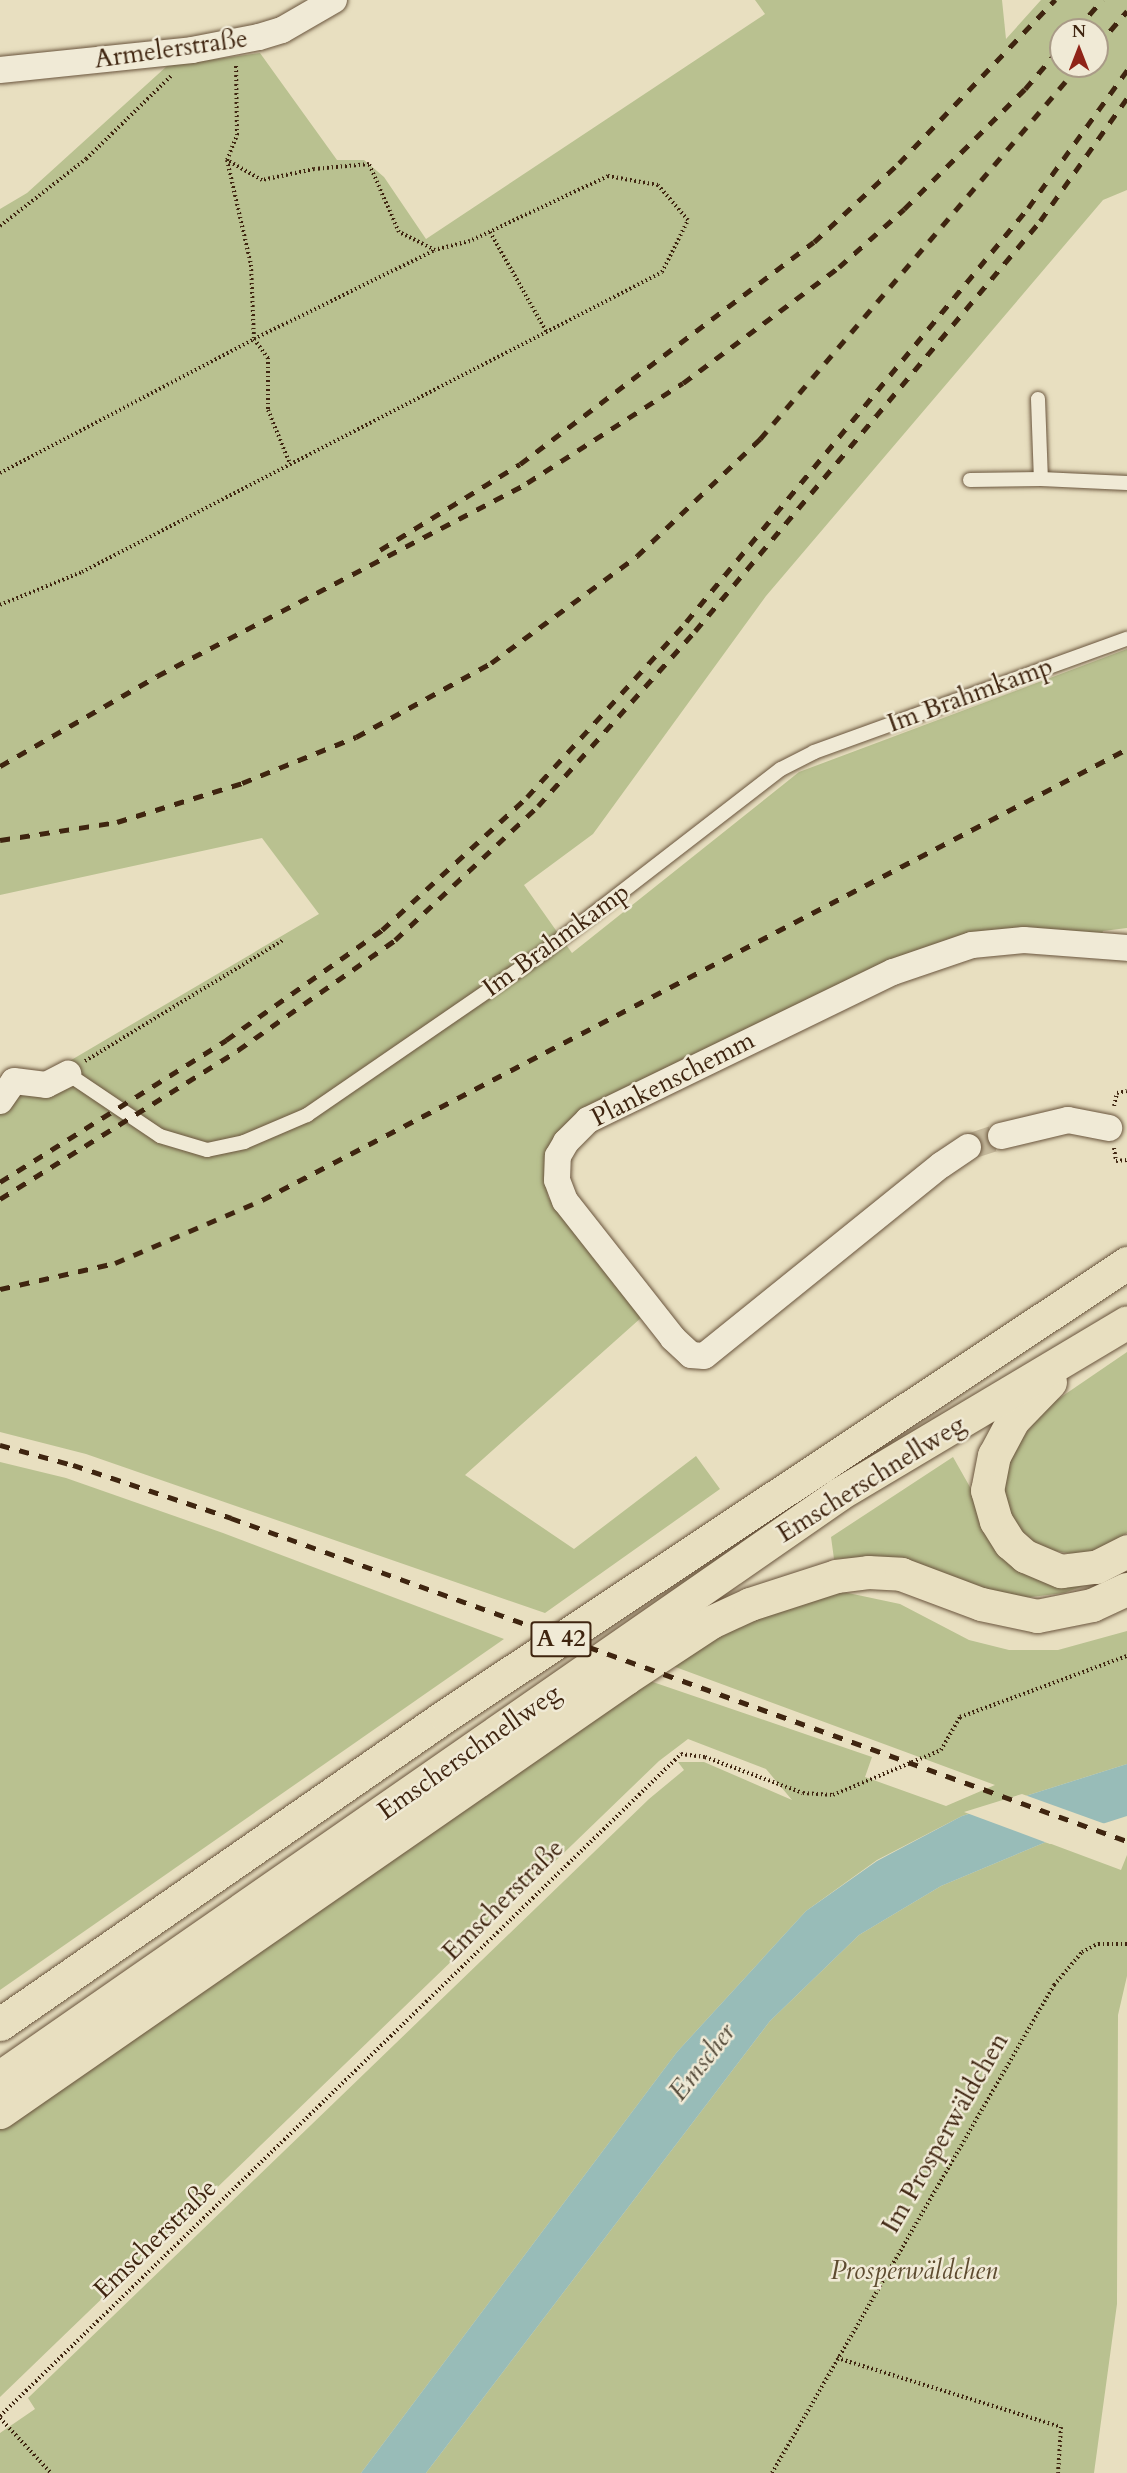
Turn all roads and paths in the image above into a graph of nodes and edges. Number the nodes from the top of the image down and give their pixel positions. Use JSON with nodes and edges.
{"nodes":[{"id":1,"x":334,"y":0,"type":"edge"},
{"id":2,"x":234,"y":42,"type":"junction"},
{"id":3,"x":192,"y":50,"type":"junction"},
{"id":4,"x":0,"y":70,"type":"edge"},
{"id":5,"x":227,"y":160,"type":"junction"},
{"id":6,"x":0,"y":226,"type":"edge"},
{"id":7,"x":490,"y":232,"type":"junction"},
{"id":8,"x":435,"y":250,"type":"junction"},
{"id":9,"x":546,"y":331,"type":"junction"},
{"id":10,"x":254,"y":339,"type":"junction"},
{"id":11,"x":1038,"y":399,"type":"dead end"},
{"id":12,"x":290,"y":464,"type":"junction"},
{"id":13,"x":0,"y":473,"type":"edge"},
{"id":14,"x":1041,"y":479,"type":"junction"},
{"id":15,"x":970,"y":480,"type":"dead end"},
{"id":16,"x":1127,"y":483,"type":"edge"},
{"id":17,"x":0,"y":605,"type":"edge"},
{"id":18,"x":1127,"y":639,"type":"edge"},
{"id":19,"x":283,"y":940,"type":"dead end"},
{"id":20,"x":1127,"y":948,"type":"edge"},
{"id":21,"x":68,"y":1074,"type":"junction"},
{"id":22,"x":0,"y":1101,"type":"edge"},
{"id":23,"x":1109,"y":1128,"type":"dead end"},
{"id":24,"x":1001,"y":1136,"type":"tunnel mouth"},
{"id":25,"x":968,"y":1147,"type":"tunnel mouth"},
{"id":26,"x":1127,"y":1263,"type":"edge"},
{"id":27,"x":1127,"y":1322,"type":"edge"},
{"id":28,"x":1099,"y":1340,"type":"junction"},
{"id":29,"x":1127,"y":1551,"type":"edge"},
{"id":30,"x":1127,"y":1589,"type":"edge"},
{"id":31,"x":1127,"y":1656,"type":"edge"},
{"id":32,"x":1127,"y":1944,"type":"edge"},
{"id":33,"x":182,"y":1986,"type":"junction"},
{"id":34,"x":111,"y":2000,"type":"junction"},
{"id":35,"x":0,"y":2024,"type":"edge"},
{"id":36,"x":0,"y":2077,"type":"edge"},
{"id":37,"x":0,"y":2112,"type":"edge"},
{"id":38,"x":837,"y":2358,"type":"junction"},
{"id":39,"x":0,"y":2417,"type":"edge"},
{"id":40,"x":51,"y":2473,"type":"edge"},
{"id":41,"x":771,"y":2473,"type":"edge"},
{"id":42,"x":1058,"y":2473,"type":"edge"}],
"edges":[{"from":1,"to":2,"type":"street","name":"Armelerstraße"},
{"from":2,"to":3,"type":"street","name":"Armelerstraße"},
{"from":2,"to":5,"type":"path"},
{"from":3,"to":4,"type":"street","name":"Armelerstraße"},
{"from":3,"to":6,"type":"path"},
{"from":5,"to":8,"type":"path"},
{"from":5,"to":10,"type":"path"},
{"from":7,"to":8,"type":"path"},
{"from":7,"to":9,"type":"path"},
{"from":7,"to":9,"type":"path"},
{"from":8,"to":10,"type":"path"},
{"from":9,"to":12,"type":"path"},
{"from":10,"to":12,"type":"path"},
{"from":10,"to":13,"type":"path"},
{"from":11,"to":14,"type":"lane"},
{"from":12,"to":17,"type":"path"},
{"from":14,"to":15,"type":"lane"},
{"from":14,"to":16,"type":"lane"},
{"from":18,"to":21,"type":"lane","name":"Im Brahmkamp"},
{"from":19,"to":21,"type":"path"},
{"from":20,"to":25,"type":"street","name":"Plankenschemm"},
{"from":21,"to":22,"type":"street"},
{"from":23,"to":24,"type":"street"},
{"from":26,"to":35,"type":"highway","number":"A 42"},
{"from":27,"to":28,"type":"highway","name":"Emscherschnellweg","number":"A 42"},
{"from":28,"to":29,"type":"highway"},
{"from":28,"to":34,"type":"highway","name":"Emscherschnellweg","number":"A 42"},
{"from":30,"to":33,"type":"highway"},
{"from":31,"to":39,"type":"path","name":"Emscherstraße"},
{"from":32,"to":38,"type":"path","name":"Im Prosperwäldchen"},
{"from":33,"to":34,"type":"lane"},
{"from":33,"to":37,"type":"highway"},
{"from":34,"to":36,"type":"highway","name":"Emscherschnellweg","number":"A 42"},
{"from":38,"to":41,"type":"path","name":"Im Prosperwäldchen"},
{"from":38,"to":42,"type":"path"},
{"from":39,"to":40,"type":"path"}]}
